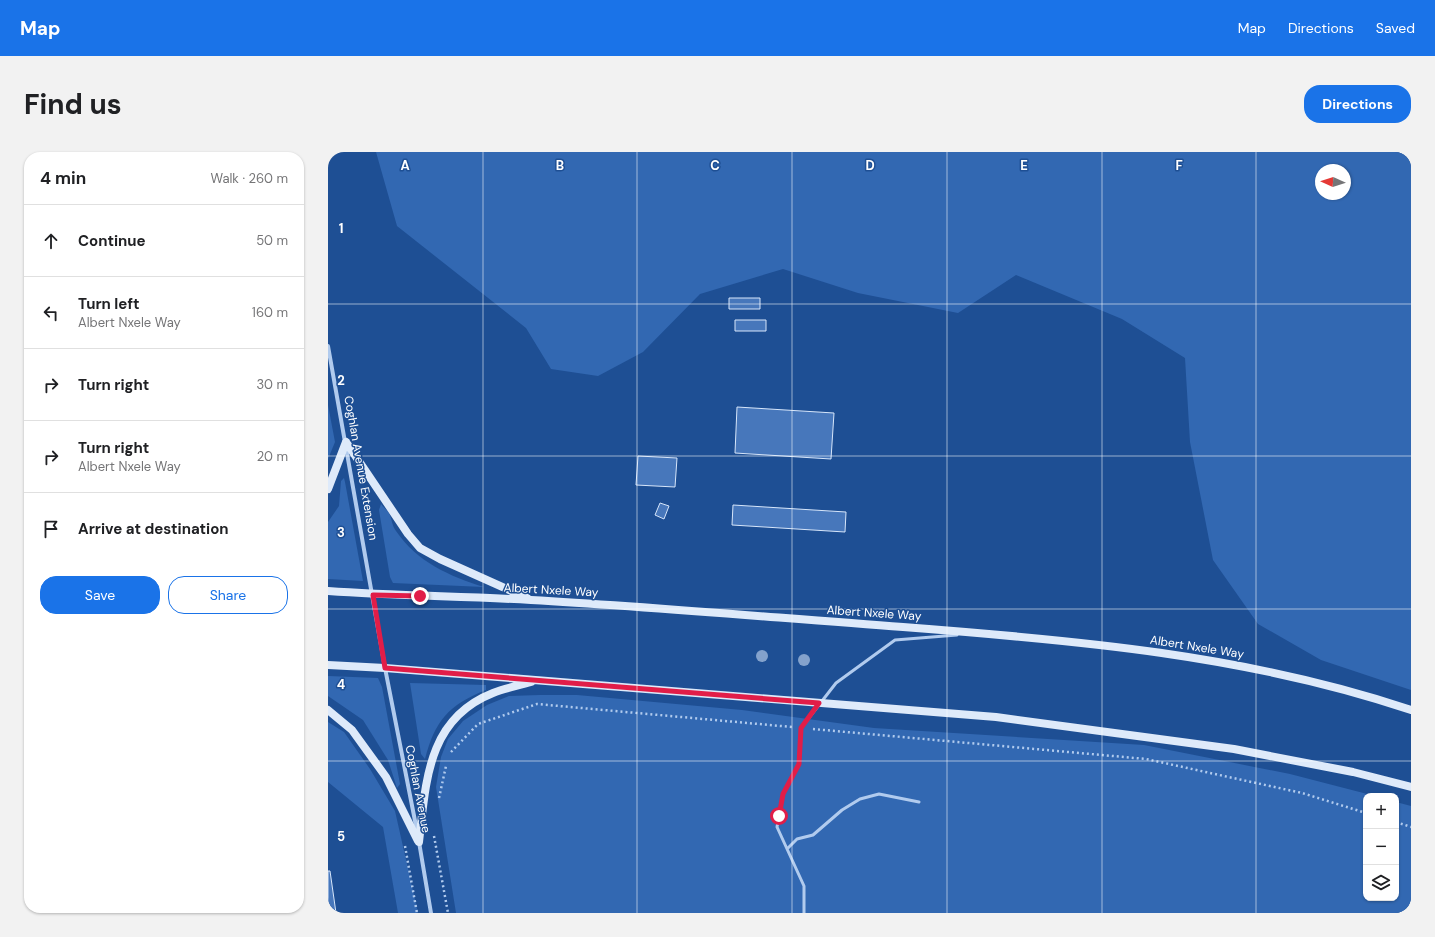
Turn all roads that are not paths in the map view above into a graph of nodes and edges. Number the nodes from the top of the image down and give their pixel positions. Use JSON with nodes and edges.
{"nodes":[{"id":1,"x":328,"y":346,"type":"edge"},
{"id":2,"x":346,"y":442,"type":"junction"},
{"id":3,"x":328,"y":488,"type":"edge"},
{"id":4,"x":328,"y":591,"type":"edge"},
{"id":5,"x":373,"y":595,"type":"junction"},
{"id":6,"x":530,"y":600,"type":"junction"},
{"id":7,"x":978,"y":633,"type":"junction"},
{"id":8,"x":328,"y":665,"type":"edge"},
{"id":9,"x":385,"y":668,"type":"junction"},
{"id":10,"x":537,"y":680,"type":"junction"},
{"id":11,"x":819,"y":703,"type":"junction"},
{"id":12,"x":328,"y":710,"type":"edge"},
{"id":13,"x":1411,"y":710,"type":"edge"},
{"id":14,"x":1411,"y":787,"type":"edge"},
{"id":15,"x":919,"y":802,"type":"dead end"},
{"id":16,"x":419,"y":842,"type":"junction"},
{"id":17,"x":788,"y":848,"type":"junction"},
{"id":18,"x":431,"y":913,"type":"edge"},
{"id":19,"x":804,"y":913,"type":"edge"}],
"edges":[{"from":1,"to":2,"type":"street","name":"Coghlan Avenue Extension"},
{"from":2,"to":3,"type":"main road"},
{"from":2,"to":5,"type":"street","name":"Coghlan Avenue Extension"},
{"from":2,"to":6,"type":"main road"},
{"from":4,"to":5,"type":"main road","name":"Albert Nxele Way"},
{"from":5,"to":6,"type":"main road","name":"Albert Nxele Way"},
{"from":5,"to":9,"type":"street","name":"Coghlan Avenue Extension"},
{"from":6,"to":7,"type":"main road","name":"Albert Nxele Way"},
{"from":7,"to":11,"type":"lane"},
{"from":7,"to":13,"type":"main road","name":"Albert Nxele Way"},
{"from":8,"to":9,"type":"main road"},
{"from":9,"to":10,"type":"main road"},
{"from":9,"to":16,"type":"street","name":"Coghlan Avenue"},
{"from":10,"to":11,"type":"main road"},
{"from":10,"to":16,"type":"main road"},
{"from":11,"to":14,"type":"main road"},
{"from":11,"to":17,"type":"lane"},
{"from":12,"to":16,"type":"main road"},
{"from":15,"to":17,"type":"lane"},
{"from":16,"to":18,"type":"street","name":"Coghlan Avenue"},
{"from":17,"to":19,"type":"lane"}]}
